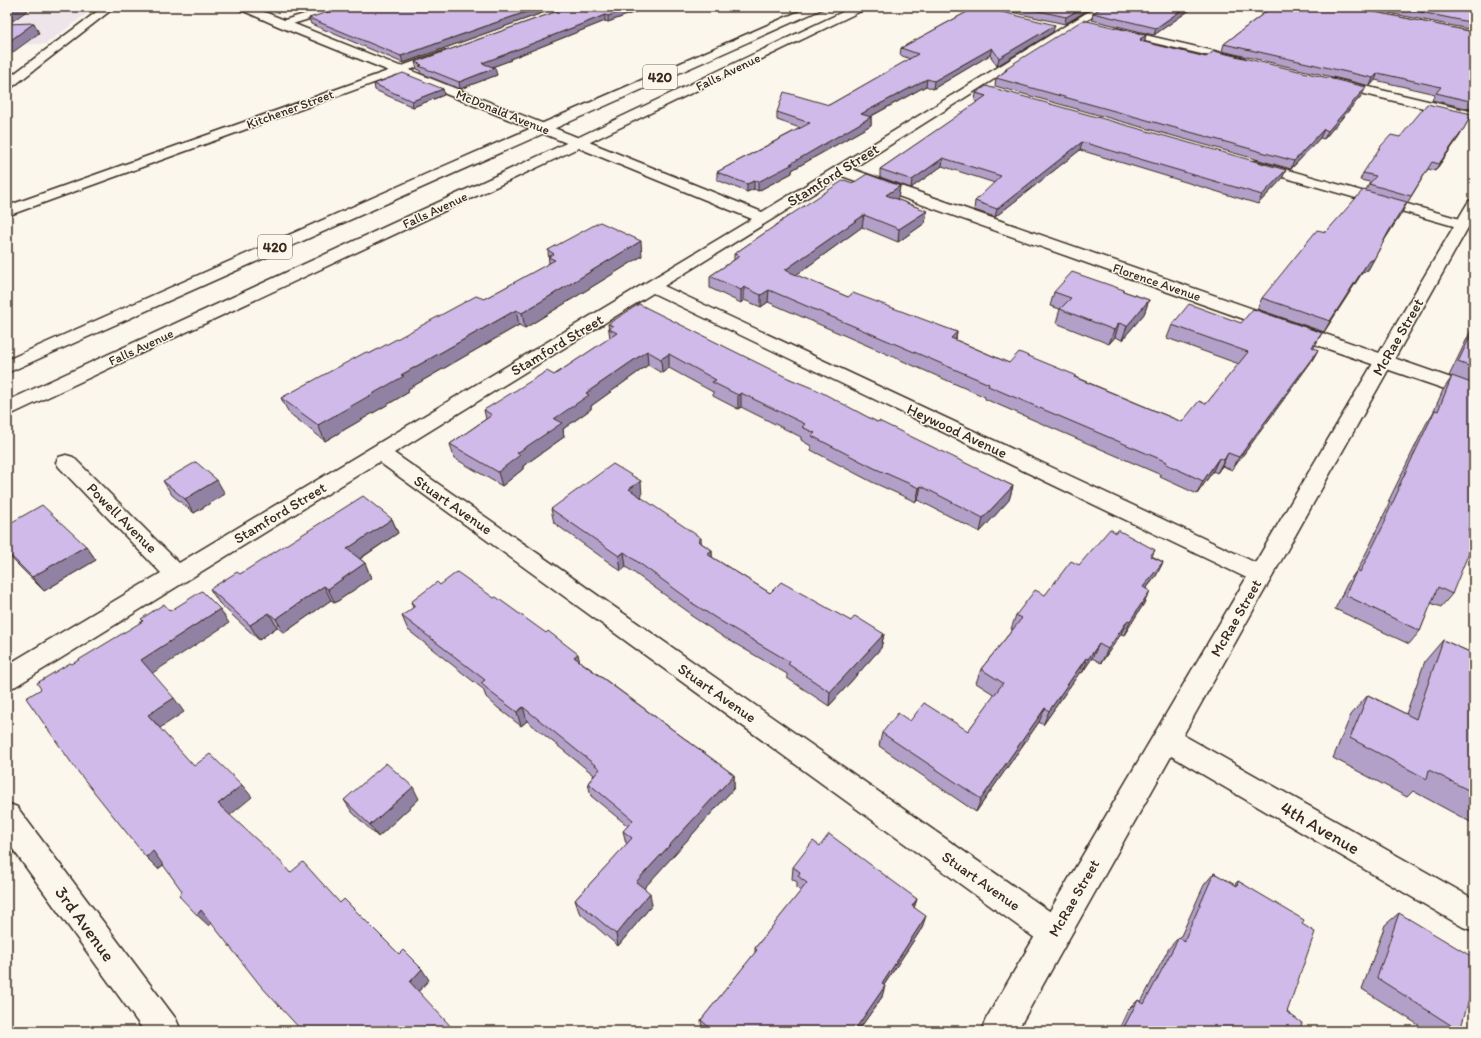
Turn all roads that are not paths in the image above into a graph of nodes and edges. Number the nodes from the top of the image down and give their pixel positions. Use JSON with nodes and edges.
{"nodes":[{"id":1,"x":110,"y":7,"type":"edge"},
{"id":2,"x":243,"y":7,"type":"edge"},
{"id":3,"x":338,"y":7,"type":"edge"},
{"id":4,"x":818,"y":7,"type":"edge"},
{"id":5,"x":861,"y":7,"type":"edge"},
{"id":6,"x":1103,"y":7,"type":"edge"},
{"id":7,"x":1079,"y":22,"type":"junction"},
{"id":8,"x":282,"y":24,"type":"junction"},
{"id":9,"x":1092,"y":25,"type":"edge"},
{"id":10,"x":1053,"y":27,"type":"edge"},
{"id":11,"x":1106,"y":28,"type":"edge"},
{"id":12,"x":1066,"y":30,"type":"junction"},
{"id":13,"x":454,"y":50,"type":"edge"},
{"id":14,"x":1252,"y":63,"type":"edge"},
{"id":15,"x":398,"y":70,"type":"junction"},
{"id":16,"x":1321,"y":79,"type":"edge"},
{"id":17,"x":7,"y":85,"type":"edge"},
{"id":18,"x":976,"y":86,"type":"junction"},
{"id":19,"x":991,"y":90,"type":"edge"},
{"id":20,"x":1474,"y":116,"type":"edge"},
{"id":21,"x":544,"y":129,"type":"junction"},
{"id":22,"x":579,"y":143,"type":"junction"},
{"id":23,"x":1242,"y":161,"type":"edge"},
{"id":24,"x":840,"y":170,"type":"junction"},
{"id":25,"x":1474,"y":204,"type":"edge"},
{"id":26,"x":7,"y":211,"type":"edge"},
{"id":27,"x":763,"y":218,"type":"junction"},
{"id":28,"x":1462,"y":224,"type":"junction"},
{"id":29,"x":653,"y":286,"type":"junction"},
{"id":30,"x":1384,"y":362,"type":"junction"},
{"id":31,"x":7,"y":367,"type":"edge"},
{"id":32,"x":1474,"y":393,"type":"edge"},
{"id":33,"x":7,"y":409,"type":"edge"},
{"id":34,"x":380,"y":453,"type":"junction"},
{"id":35,"x":66,"y":462,"type":"dead end"},
{"id":36,"x":177,"y":575,"type":"junction"},
{"id":37,"x":1261,"y":575,"type":"junction"},
{"id":38,"x":7,"y":678,"type":"edge"},
{"id":39,"x":1166,"y":739,"type":"junction"},
{"id":40,"x":7,"y":817,"type":"edge"},
{"id":41,"x":1474,"y":916,"type":"edge"},
{"id":42,"x":1054,"y":933,"type":"junction"},
{"id":43,"x":164,"y":1031,"type":"edge"},
{"id":44,"x":998,"y":1031,"type":"edge"}],
"edges":[{"from":1,"to":17,"type":"main road"},
{"from":2,"to":8,"type":"main road","name":"McDonald Avenue"},
{"from":3,"to":8,"type":"main road"},
{"from":4,"to":21,"type":"main road","name":"Falls Avenue","number":"420"},
{"from":5,"to":22,"type":"main road","name":"Falls Avenue","number":"420"},
{"from":6,"to":7,"type":"main road","name":"Stamford Street"},
{"from":7,"to":9,"type":"main road"},
{"from":7,"to":12,"type":"main road","name":"Stamford Street"},
{"from":8,"to":15,"type":"main road","name":"McDonald Avenue"},
{"from":10,"to":12,"type":"main road"},
{"from":11,"to":14,"type":"main road"},
{"from":12,"to":18,"type":"main road","name":"Stamford Street"},
{"from":13,"to":15,"type":"main road","name":"Kitchener Street"},
{"from":15,"to":21,"type":"main road","name":"McDonald Avenue"},
{"from":15,"to":26,"type":"main road","name":"Kitchener Street"},
{"from":16,"to":20,"type":"main road"},
{"from":18,"to":19,"type":"main road"},
{"from":18,"to":24,"type":"main road","name":"Stamford Street"},
{"from":21,"to":22,"type":"main road","name":"McDonald Avenue"},
{"from":21,"to":31,"type":"main road","name":"Falls Avenue","number":"420"},
{"from":22,"to":27,"type":"main road","name":"McDonald Avenue"},
{"from":22,"to":33,"type":"main road","name":"Falls Avenue","number":"420"},
{"from":23,"to":28,"type":"main road"},
{"from":24,"to":27,"type":"main road","name":"Stamford Street"},
{"from":24,"to":30,"type":"main road","name":"Florence Avenue"},
{"from":25,"to":28,"type":"main road","name":"McRae Street"},
{"from":27,"to":29,"type":"main road","name":"Stamford Street"},
{"from":28,"to":30,"type":"main road","name":"McRae Street"},
{"from":29,"to":34,"type":"main road","name":"Stamford Street"},
{"from":29,"to":37,"type":"main road","name":"Heywood Avenue"},
{"from":30,"to":32,"type":"main road","name":"Florence Avenue"},
{"from":30,"to":37,"type":"main road","name":"McRae Street"},
{"from":34,"to":36,"type":"main road","name":"Stamford Street"},
{"from":34,"to":42,"type":"main road","name":"Stuart Avenue"},
{"from":35,"to":36,"type":"main road","name":"Powell Avenue"},
{"from":36,"to":38,"type":"main road","name":"Stamford Street"},
{"from":37,"to":39,"type":"main road","name":"McRae Street"},
{"from":39,"to":41,"type":"main road","name":"4th Avenue"},
{"from":39,"to":42,"type":"main road","name":"McRae Street"},
{"from":40,"to":43,"type":"main road","name":"3rd Avenue"},
{"from":42,"to":44,"type":"main road","name":"McRae Street"}]}
